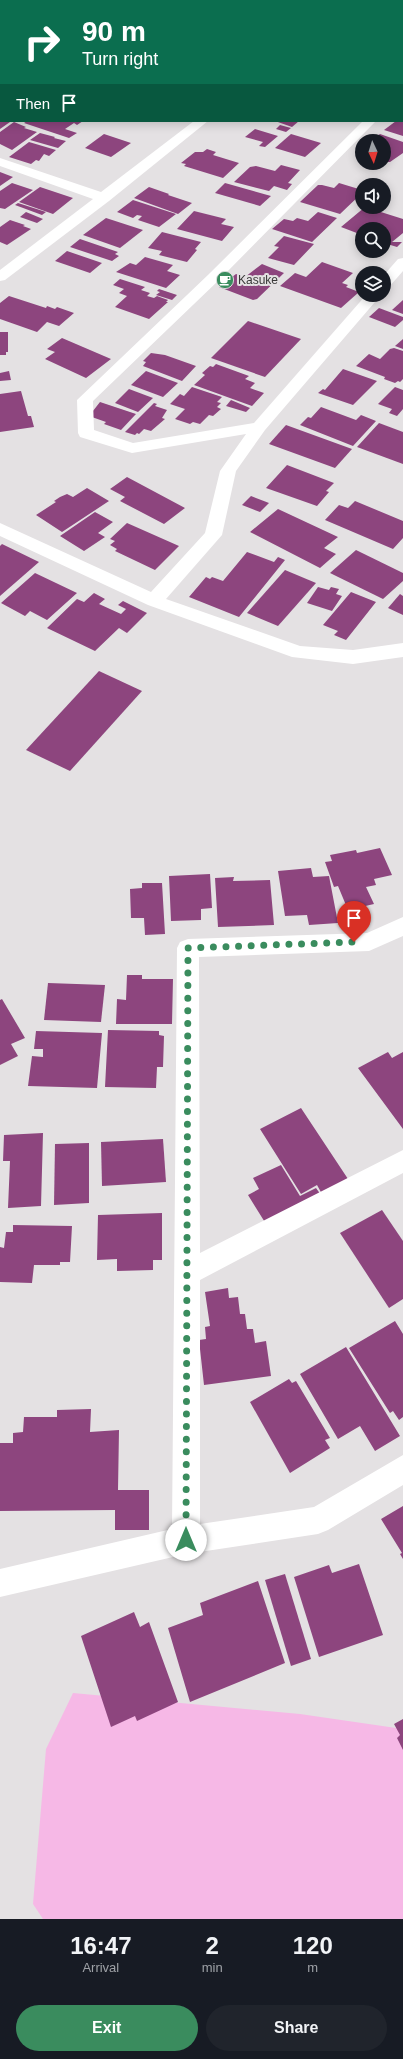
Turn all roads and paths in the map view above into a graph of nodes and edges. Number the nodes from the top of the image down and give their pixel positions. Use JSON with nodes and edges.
{"nodes":[{"id":1,"x":201,"y":122,"type":"edge"},
{"id":2,"x":369,"y":122,"type":"edge"},
{"id":3,"x":0,"y":162,"type":"edge"},
{"id":4,"x":104,"y":198,"type":"junction"},
{"id":5,"x":403,"y":262,"type":"edge"},
{"id":6,"x":0,"y":276,"type":"edge"},
{"id":7,"x":391,"y":276,"type":"edge"},
{"id":8,"x":368,"y":302,"type":"edge"},
{"id":9,"x":259,"y":427,"type":"junction"},
{"id":10,"x":0,"y":529,"type":"edge"},
{"id":11,"x":154,"y":601,"type":"junction"},
{"id":12,"x":403,"y":650,"type":"edge"},
{"id":13,"x":403,"y":926,"type":"edge"},
{"id":14,"x":403,"y":1161,"type":"edge"},
{"id":15,"x":187,"y":1273,"type":"junction"},
{"id":16,"x":403,"y":1469,"type":"edge"},
{"id":17,"x":186,"y":1540,"type":"junction"},
{"id":18,"x":0,"y":1583,"type":"edge"}],
"edges":[{"from":1,"to":4,"type":"street"},
{"from":2,"to":9,"type":"street"},
{"from":3,"to":4,"type":"street"},
{"from":4,"to":6,"type":"street"},
{"from":5,"to":7,"type":"street"},
{"from":8,"to":9,"type":"street"},
{"from":9,"to":11,"type":"street"},
{"from":10,"to":11,"type":"street"},
{"from":11,"to":12,"type":"street"},
{"from":13,"to":15,"type":"street"},
{"from":14,"to":15,"type":"street"},
{"from":15,"to":17,"type":"street"},
{"from":16,"to":17,"type":"street"},
{"from":17,"to":18,"type":"street"}]}
